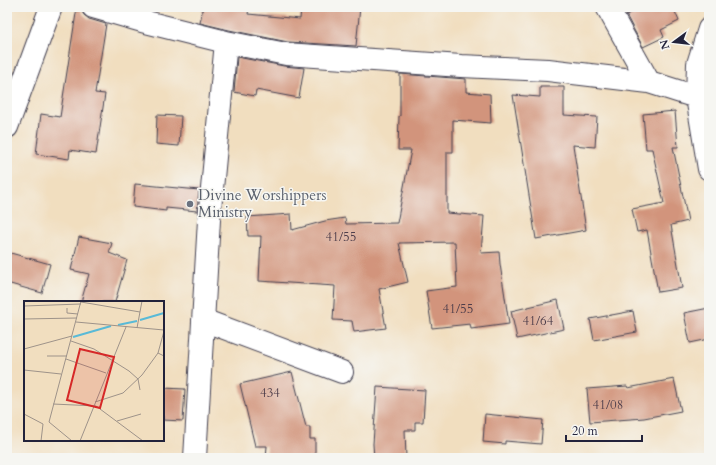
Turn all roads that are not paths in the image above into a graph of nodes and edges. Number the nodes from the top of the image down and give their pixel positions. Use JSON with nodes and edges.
{"nodes":[{"id":1,"x":51,"y":7,"type":"edge"},
{"id":2,"x":93,"y":7,"type":"edge"},
{"id":3,"x":607,"y":7,"type":"edge"},
{"id":4,"x":709,"y":29,"type":"edge"},
{"id":5,"x":226,"y":42,"type":"junction"},
{"id":6,"x":649,"y":82,"type":"junction"},
{"id":7,"x":703,"y":99,"type":"edge"},
{"id":8,"x":7,"y":127,"type":"edge"},
{"id":9,"x":709,"y":169,"type":"edge"},
{"id":10,"x":203,"y":320,"type":"junction"},
{"id":11,"x":342,"y":372,"type":"dead end"},
{"id":12,"x":195,"y":458,"type":"edge"}],
"edges":[{"from":1,"to":8,"type":"street"},
{"from":2,"to":5,"type":"street"},
{"from":3,"to":6,"type":"street"},
{"from":4,"to":7,"type":"street"},
{"from":5,"to":6,"type":"street"},
{"from":5,"to":10,"type":"street"},
{"from":6,"to":7,"type":"street"},
{"from":7,"to":9,"type":"street"},
{"from":10,"to":11,"type":"street"},
{"from":10,"to":12,"type":"street"}]}
